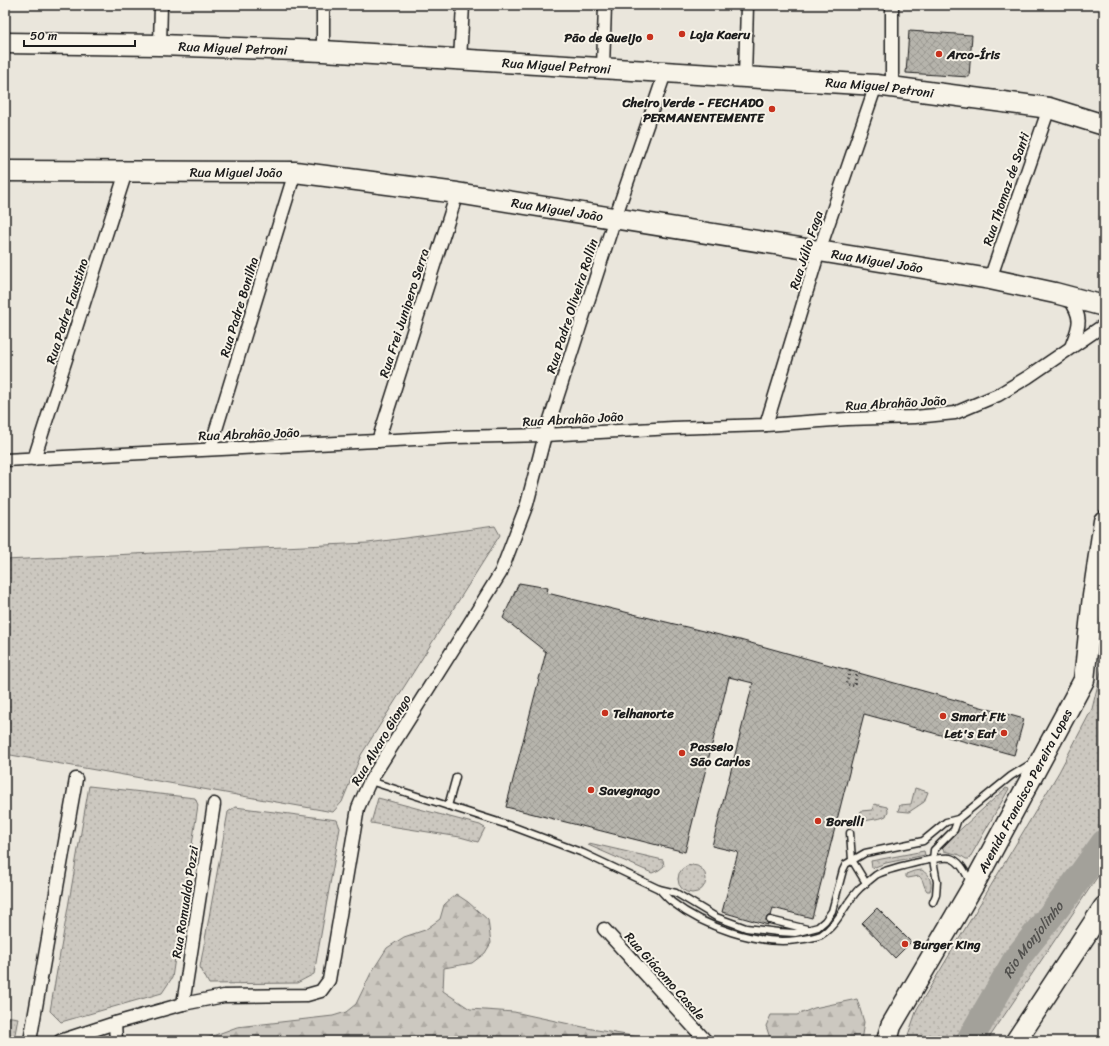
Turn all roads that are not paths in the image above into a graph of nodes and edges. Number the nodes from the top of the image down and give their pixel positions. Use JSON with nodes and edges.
{"nodes":[{"id":1,"x":161,"y":5,"type":"edge"},
{"id":2,"x":323,"y":5,"type":"edge"},
{"id":3,"x":463,"y":5,"type":"edge"},
{"id":4,"x":605,"y":5,"type":"edge"},
{"id":5,"x":747,"y":5,"type":"edge"},
{"id":6,"x":892,"y":5,"type":"edge"},
{"id":7,"x":5,"y":43,"type":"edge"},
{"id":8,"x":160,"y":45,"type":"junction"},
{"id":9,"x":323,"y":51,"type":"junction"},
{"id":10,"x":460,"y":60,"type":"junction"},
{"id":11,"x":603,"y":68,"type":"junction"},
{"id":12,"x":665,"y":73,"type":"junction"},
{"id":13,"x":745,"y":77,"type":"junction"},
{"id":14,"x":884,"y":86,"type":"junction"},
{"id":15,"x":1049,"y":108,"type":"junction"},
{"id":16,"x":1104,"y":125,"type":"edge"},
{"id":17,"x":5,"y":171,"type":"edge"},
{"id":18,"x":126,"y":172,"type":"junction"},
{"id":19,"x":295,"y":172,"type":"junction"},
{"id":20,"x":457,"y":193,"type":"junction"},
{"id":21,"x":615,"y":218,"type":"junction"},
{"id":22,"x":819,"y":251,"type":"junction"},
{"id":23,"x":990,"y":279,"type":"junction"},
{"id":24,"x":1069,"y":298,"type":"junction"},
{"id":25,"x":1104,"y":306,"type":"edge"},
{"id":26,"x":1104,"y":325,"type":"edge"},
{"id":27,"x":1071,"y":347,"type":"junction"},
{"id":28,"x":766,"y":425,"type":"junction"},
{"id":29,"x":545,"y":435,"type":"junction"},
{"id":30,"x":378,"y":441,"type":"junction"},
{"id":31,"x":210,"y":449,"type":"junction"},
{"id":32,"x":34,"y":459,"type":"junction"},
{"id":33,"x":5,"y":460,"type":"edge"},
{"id":34,"x":1104,"y":521,"type":"edge"},
{"id":35,"x":1104,"y":525,"type":"edge"},
{"id":36,"x":1099,"y":592,"type":"edge"},
{"id":37,"x":1044,"y":756,"type":"junction"},
{"id":38,"x":456,"y":777,"type":"dead end"},
{"id":39,"x":76,"y":779,"type":"dead end"},
{"id":40,"x":370,"y":781,"type":"junction"},
{"id":41,"x":214,"y":804,"type":"dead end"},
{"id":42,"x":448,"y":806,"type":"junction"},
{"id":43,"x":958,"y":819,"type":"junction"},
{"id":44,"x":850,"y":833,"type":"dead end"},
{"id":45,"x":852,"y":860,"type":"junction"},
{"id":46,"x":933,"y":860,"type":"junction"},
{"id":47,"x":866,"y":883,"type":"junction"},
{"id":48,"x":973,"y":886,"type":"junction"},
{"id":49,"x":659,"y":889,"type":"junction"},
{"id":50,"x":933,"y":902,"type":"dead end"},
{"id":51,"x":1104,"y":907,"type":"edge"},
{"id":52,"x":770,"y":920,"type":"dead end"},
{"id":53,"x":1098,"y":928,"type":"edge"},
{"id":54,"x":604,"y":929,"type":"dead end"},
{"id":55,"x":809,"y":930,"type":"junction"},
{"id":56,"x":183,"y":1004,"type":"junction"},
{"id":57,"x":115,"y":1023,"type":"junction"},
{"id":58,"x":30,"y":1041,"type":"edge"},
{"id":59,"x":60,"y":1041,"type":"edge"},
{"id":60,"x":116,"y":1041,"type":"edge"},
{"id":61,"x":706,"y":1041,"type":"edge"},
{"id":62,"x":887,"y":1041,"type":"edge"},
{"id":63,"x":1016,"y":1041,"type":"edge"}],
"edges":[{"from":1,"to":8,"type":"street"},
{"from":2,"to":9,"type":"street"},
{"from":3,"to":10,"type":"street"},
{"from":4,"to":11,"type":"street"},
{"from":5,"to":13,"type":"street"},
{"from":6,"to":14,"type":"street","name":"Rua Júlio Faga"},
{"from":7,"to":8,"type":"main road","name":"Rua Miguel Petroni"},
{"from":8,"to":9,"type":"main road","name":"Rua Miguel Petroni"},
{"from":9,"to":10,"type":"main road","name":"Rua Miguel Petroni"},
{"from":10,"to":11,"type":"main road","name":"Rua Miguel Petroni"},
{"from":11,"to":12,"type":"main road","name":"Rua Miguel Petroni"},
{"from":12,"to":13,"type":"main road","name":"Rua Miguel Petroni"},
{"from":12,"to":21,"type":"street","name":"Rua Padre Oliveira Rollin"},
{"from":13,"to":14,"type":"main road","name":"Rua Miguel Petroni"},
{"from":14,"to":15,"type":"main road","name":"Rua Miguel Petroni"},
{"from":14,"to":22,"type":"street","name":"Rua Júlio Faga"},
{"from":15,"to":16,"type":"main road","name":"Rua Miguel Petroni"},
{"from":15,"to":23,"type":"street","name":"Rua Thomaz de Santi"},
{"from":17,"to":18,"type":"main road","name":"Rua Miguel João"},
{"from":18,"to":19,"type":"main road","name":"Rua Miguel João"},
{"from":18,"to":32,"type":"street","name":"Rua Padre Faustino"},
{"from":19,"to":20,"type":"main road","name":"Rua Miguel João"},
{"from":19,"to":31,"type":"street","name":"Rua Padre Bonilha"},
{"from":20,"to":21,"type":"main road","name":"Rua Miguel João"},
{"from":20,"to":30,"type":"street","name":"Rua Frei Junipero Serra"},
{"from":21,"to":22,"type":"main road","name":"Rua Miguel João"},
{"from":21,"to":29,"type":"street","name":"Rua Padre Oliveira Rollin"},
{"from":22,"to":23,"type":"main road","name":"Rua Miguel João"},
{"from":22,"to":28,"type":"street","name":"Rua Júlio Faga"},
{"from":23,"to":24,"type":"main road","name":"Rua Miguel João"},
{"from":24,"to":25,"type":"main road","name":"Rua Miguel João"},
{"from":24,"to":27,"type":"street"},
{"from":26,"to":27,"type":"street","name":"Rua Abrahão João"},
{"from":27,"to":28,"type":"street","name":"Rua Abrahão João"},
{"from":28,"to":29,"type":"street","name":"Rua Abrahão João"},
{"from":29,"to":30,"type":"street","name":"Rua Abrahão João"},
{"from":29,"to":40,"type":"street","name":"Rua Alvaro Giongo"},
{"from":30,"to":31,"type":"street","name":"Rua Abrahão João"},
{"from":31,"to":32,"type":"street","name":"Rua Abrahão João"},
{"from":32,"to":33,"type":"street","name":"Rua Abrahão João"},
{"from":34,"to":35,"type":"main road","name":"Avenida Francisco Pereira Lopes"},
{"from":35,"to":36,"type":"main road","name":"Avenida Francisco Pereira Lopes"},
{"from":36,"to":37,"type":"main road","name":"Avenida Francisco Pereira Lopes"},
{"from":37,"to":43,"type":"lane"},
{"from":37,"to":48,"type":"main road","name":"Avenida Francisco Pereira Lopes"},
{"from":38,"to":42,"type":"lane"},
{"from":39,"to":58,"type":"street"},
{"from":40,"to":42,"type":"lane"},
{"from":40,"to":56,"type":"street","name":"Rua Alvaro Giongo"},
{"from":41,"to":56,"type":"street","name":"Rua Romualdo Pozzi"},
{"from":42,"to":49,"type":"lane"},
{"from":43,"to":45,"type":"lane"},
{"from":43,"to":46,"type":"lane"},
{"from":44,"to":45,"type":"lane"},
{"from":45,"to":47,"type":"lane"},
{"from":45,"to":55,"type":"lane"},
{"from":46,"to":47,"type":"lane"},
{"from":46,"to":48,"type":"lane"},
{"from":46,"to":50,"type":"lane"},
{"from":47,"to":49,"type":"lane"},
{"from":48,"to":62,"type":"main road","name":"Avenida Francisco Pereira Lopes"},
{"from":49,"to":55,"type":"lane"},
{"from":51,"to":53,"type":"main road"},
{"from":52,"to":55,"type":"lane"},
{"from":53,"to":63,"type":"main road"},
{"from":54,"to":61,"type":"street","name":"Rua Giácomo Casale"},
{"from":56,"to":57,"type":"street","name":"Rua Alvaro Giongo"},
{"from":57,"to":59,"type":"street","name":"Rua Alvaro Giongo"},
{"from":57,"to":60,"type":"street"}]}
